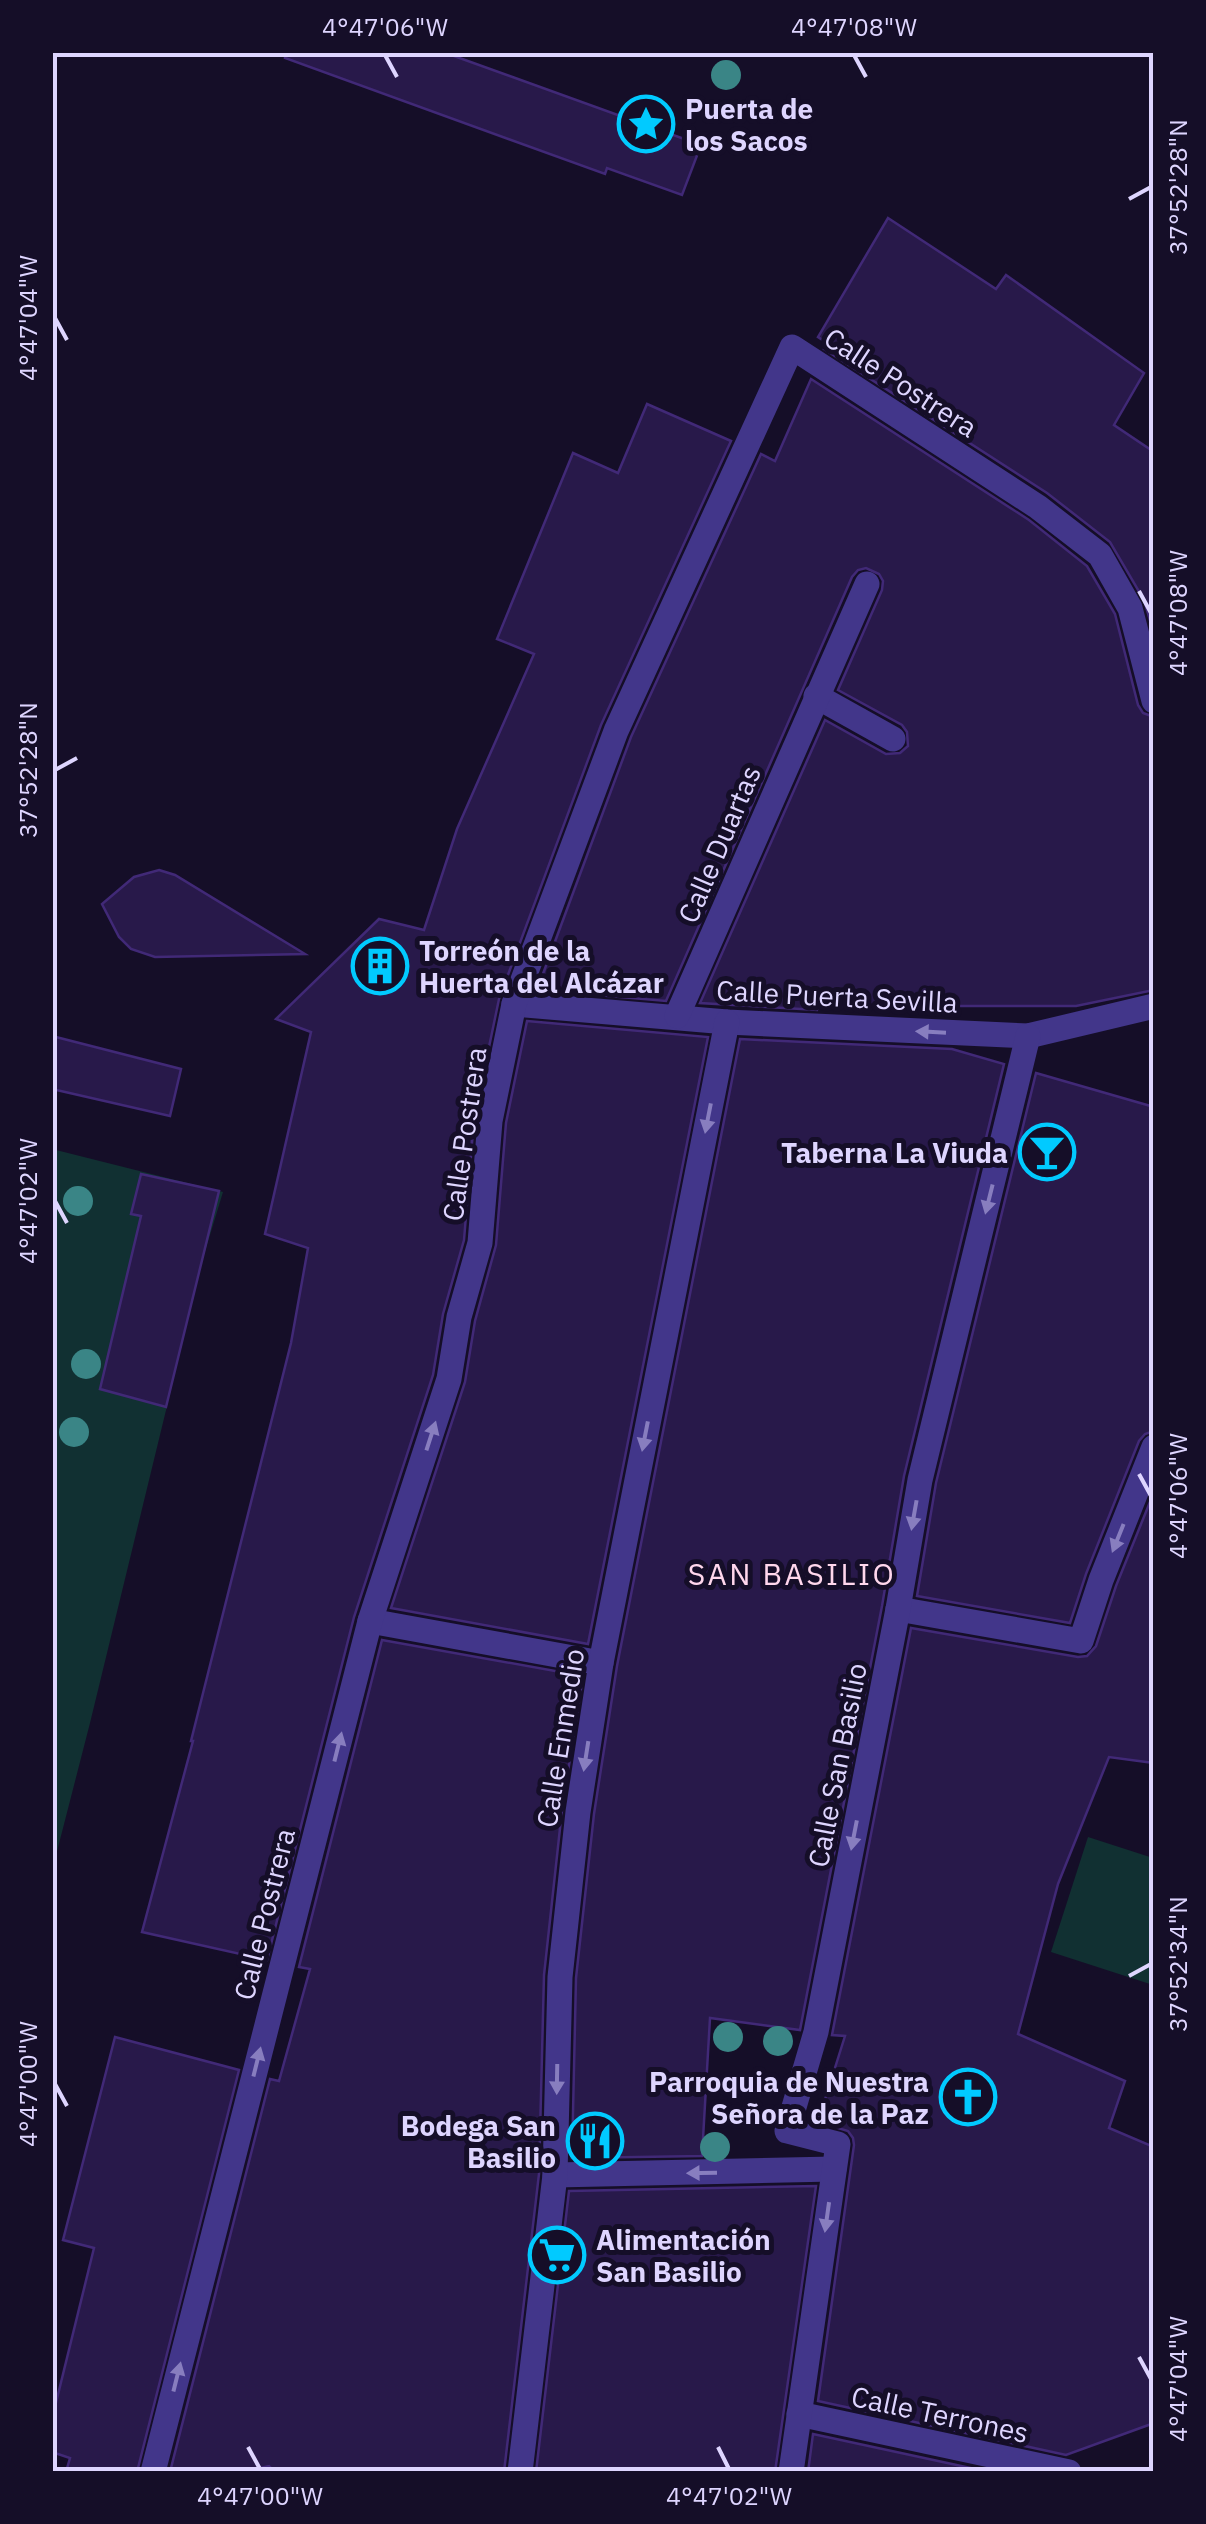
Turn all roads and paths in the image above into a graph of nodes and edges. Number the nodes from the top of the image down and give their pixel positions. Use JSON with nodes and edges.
{"nodes":[{"id":1,"x":867,"y":584,"type":"dead end"},
{"id":2,"x":816,"y":696,"type":"junction"},
{"id":3,"x":1154,"y":701,"type":"edge"},
{"id":4,"x":893,"y":739,"type":"dead end"},
{"id":5,"x":514,"y":1004,"type":"junction"},
{"id":6,"x":1154,"y":1006,"type":"edge"},
{"id":7,"x":677,"y":1016,"type":"junction"},
{"id":8,"x":726,"y":1022,"type":"junction"},
{"id":9,"x":1028,"y":1036,"type":"junction"},
{"id":10,"x":1154,"y":1447,"type":"edge"},
{"id":11,"x":898,"y":1609,"type":"junction"},
{"id":12,"x":370,"y":1621,"type":"junction"},
{"id":13,"x":601,"y":1662,"type":"junction"},
{"id":14,"x":834,"y":2168,"type":"junction"},
{"id":15,"x":555,"y":2176,"type":"junction"},
{"id":16,"x":799,"y":2414,"type":"junction"},
{"id":17,"x":153,"y":2472,"type":"edge"},
{"id":18,"x":520,"y":2472,"type":"edge"},
{"id":19,"x":791,"y":2472,"type":"edge"},
{"id":20,"x":1069,"y":2472,"type":"edge"}],
"edges":[{"from":1,"to":2,"type":"street","name":"Calle Duartas"},
{"from":2,"to":4,"type":"street"},
{"from":2,"to":7,"type":"street","name":"Calle Duartas"},
{"from":3,"to":5,"type":"street","name":"Calle Postrera"},
{"from":5,"to":7,"type":"street","name":"Calle Puerta Sevilla"},
{"from":12,"to":5,"type":"street","name":"Calle Postrera","one_way":true},
{"from":6,"to":9,"type":"street","name":"Calle Puerta Sevilla"},
{"from":7,"to":8,"type":"street","name":"Calle Puerta Sevilla"},
{"from":9,"to":8,"type":"street","name":"Calle Puerta Sevilla","one_way":true},
{"from":8,"to":13,"type":"street","name":"Calle Enmedio","one_way":true},
{"from":9,"to":11,"type":"street","name":"Calle San Basilio","one_way":true},
{"from":10,"to":11,"type":"street","one_way":true},
{"from":11,"to":14,"type":"street","name":"Calle San Basilio","one_way":true},
{"from":12,"to":13,"type":"street"},
{"from":17,"to":12,"type":"street","name":"Calle Postrera","one_way":true},
{"from":13,"to":15,"type":"street","name":"Calle Enmedio","one_way":true},
{"from":14,"to":15,"type":"street","one_way":true},
{"from":14,"to":16,"type":"street","one_way":true},
{"from":15,"to":18,"type":"street","name":"Calle Enmedio"},
{"from":16,"to":19,"type":"street"},
{"from":16,"to":20,"type":"street","name":"Calle Terrones"}]}
